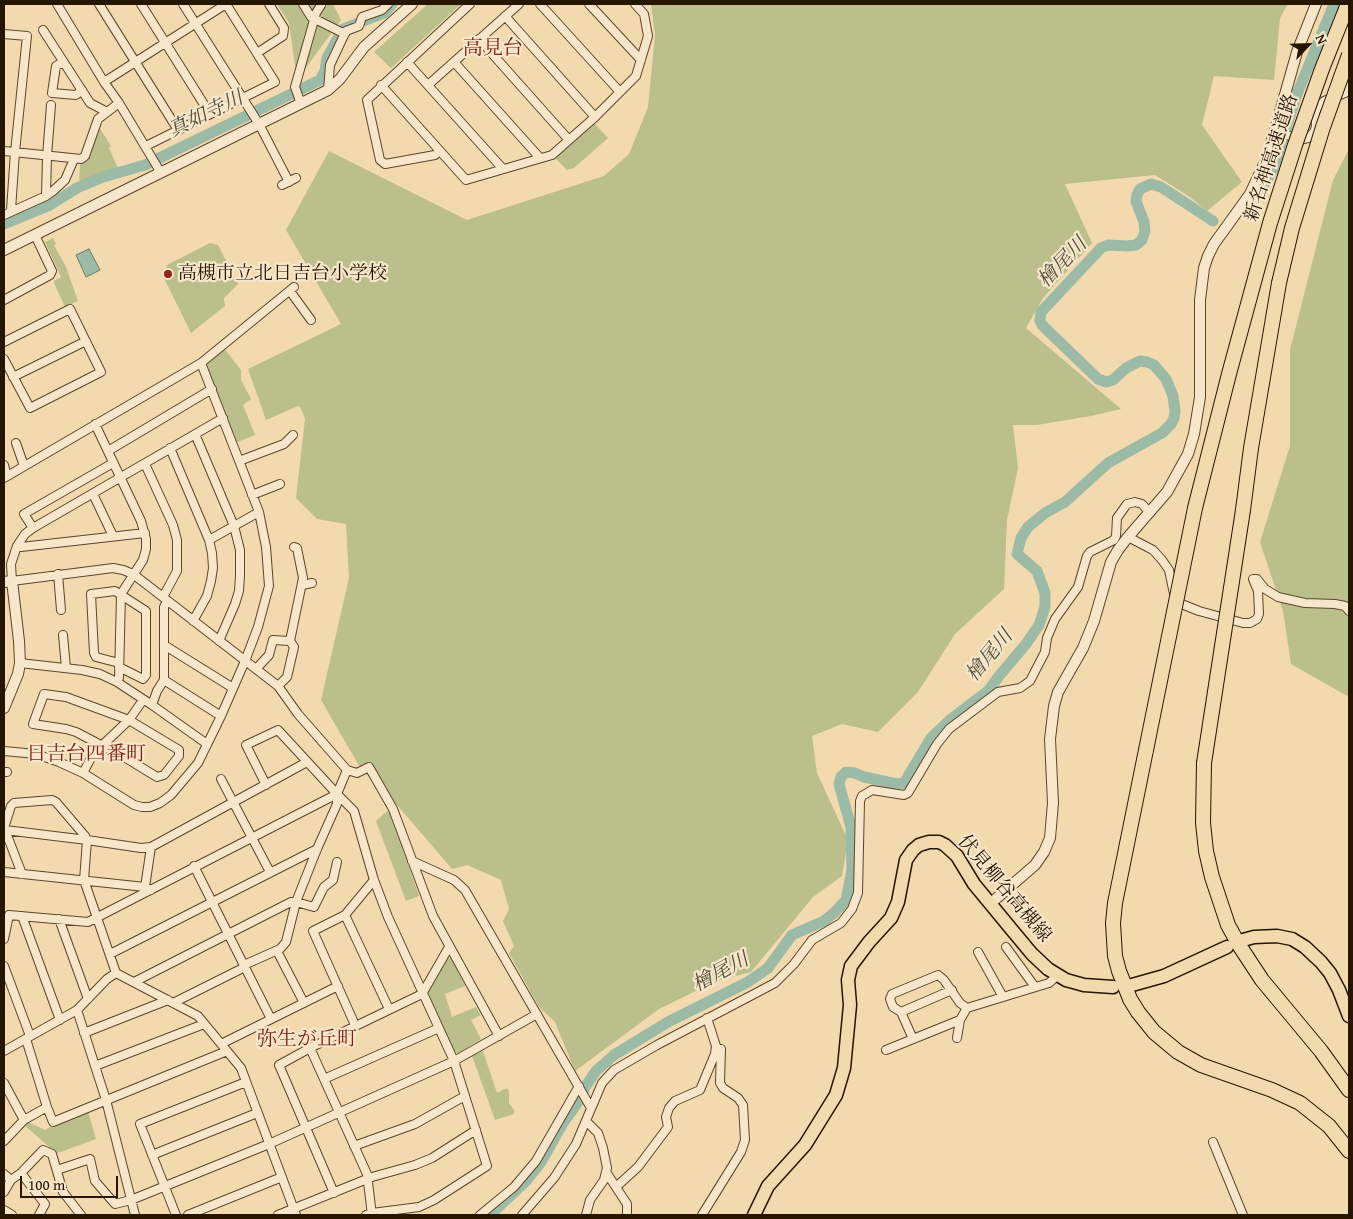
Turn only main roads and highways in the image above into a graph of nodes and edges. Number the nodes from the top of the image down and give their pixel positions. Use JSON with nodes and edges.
{"nodes":[{"id":1,"x":1348,"y":4,"type":"edge"},
{"id":2,"x":1349,"y":55,"type":"edge"},
{"id":3,"x":1243,"y":940,"type":"dead end"},
{"id":4,"x":1227,"y":947,"type":"dead end"},
{"id":5,"x":1132,"y":985,"type":"dead end"},
{"id":6,"x":1113,"y":987,"type":"dead end"},
{"id":7,"x":1349,"y":1016,"type":"edge"},
{"id":8,"x":1349,"y":1090,"type":"edge"},
{"id":9,"x":1349,"y":1151,"type":"edge"},
{"id":10,"x":754,"y":1215,"type":"edge"}],
"edges":[{"from":1,"to":9,"type":"highway","name":"新名神高速道路","bridge":true},
{"from":2,"to":8,"type":"highway","name":"新名神高速道路","bridge":true},
{"from":3,"to":7,"type":"main road"},
{"from":4,"to":5,"type":"main road"},
{"from":6,"to":10,"type":"main road","name":"伏見柳谷高槻線"}]}
